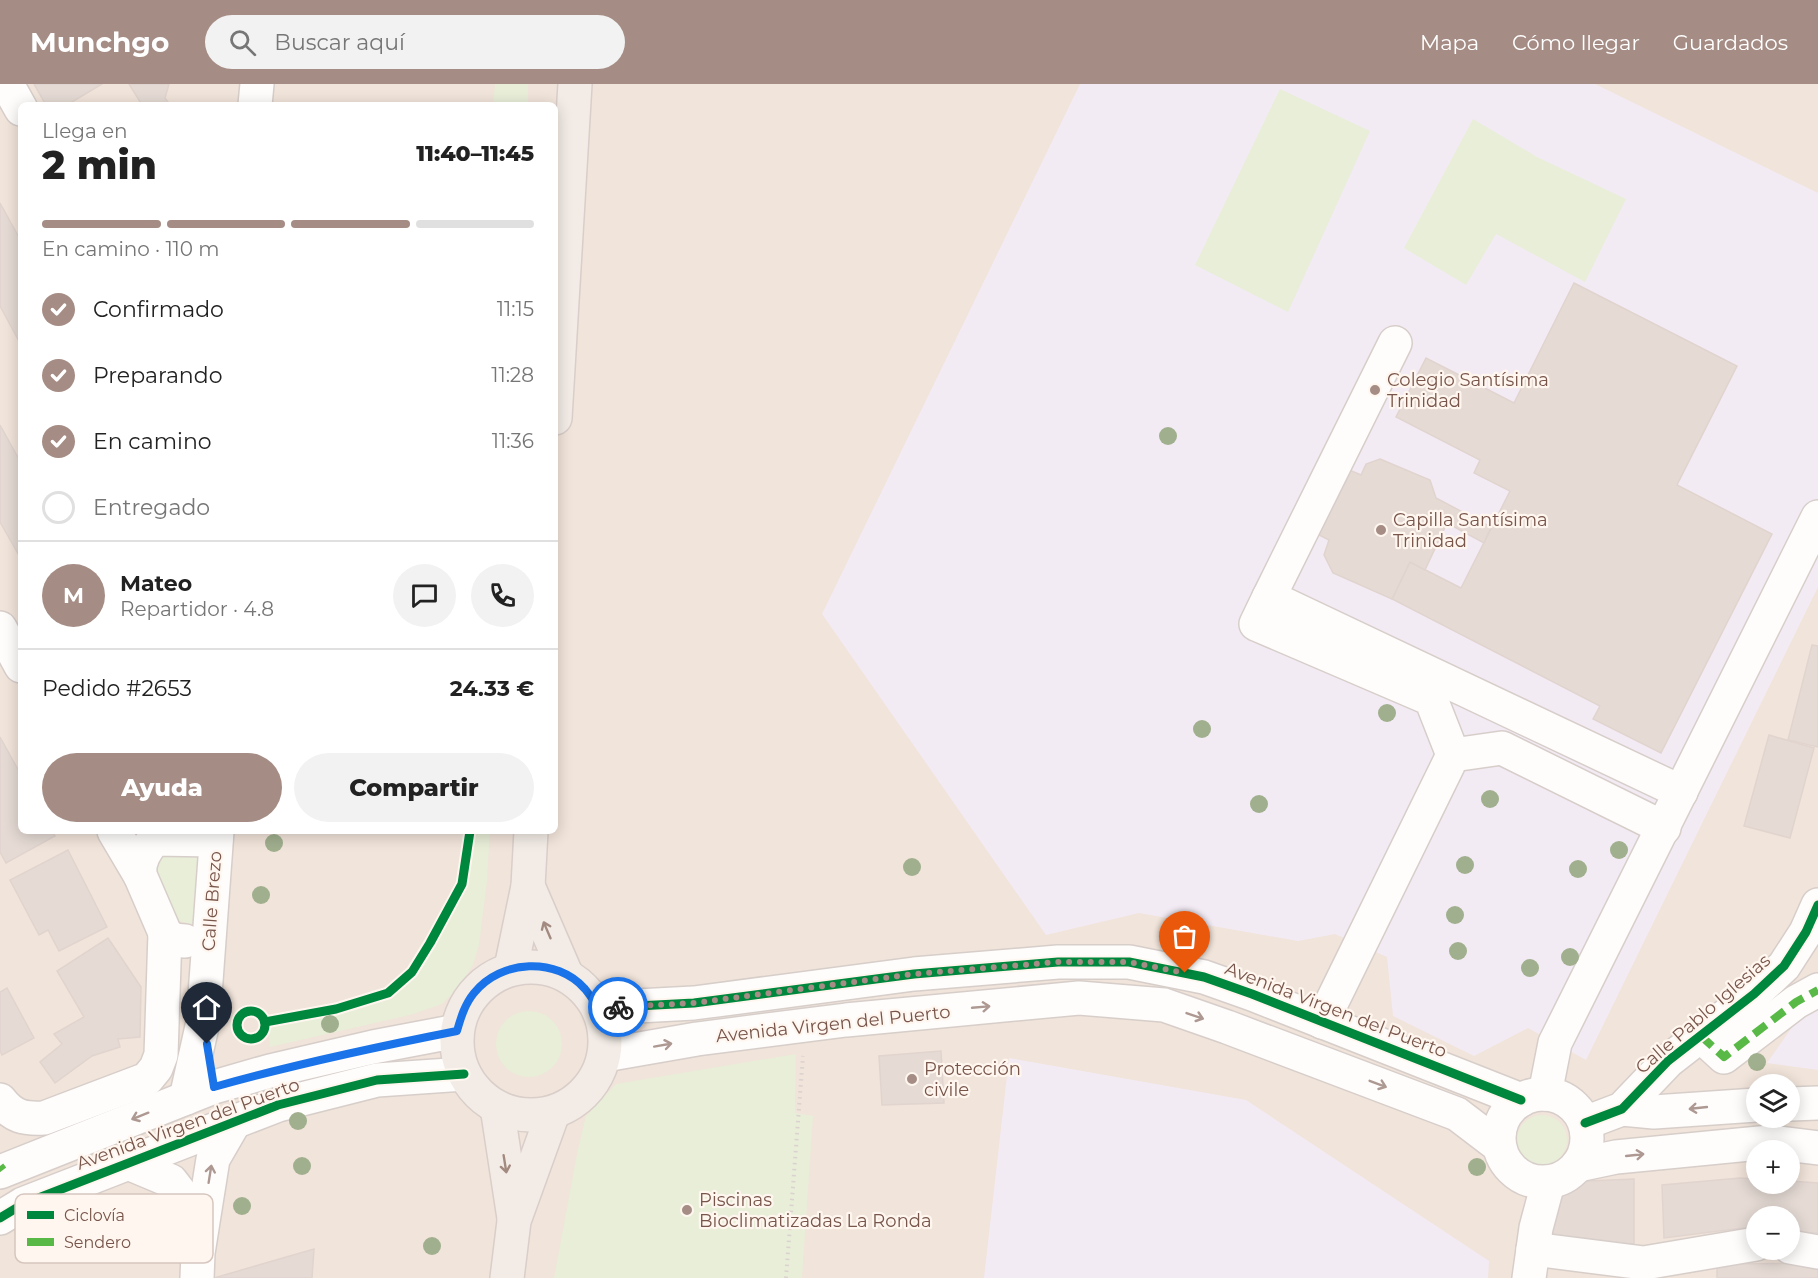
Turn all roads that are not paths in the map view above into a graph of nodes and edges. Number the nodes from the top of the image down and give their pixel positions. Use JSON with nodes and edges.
{"nodes":[{"id":1,"x":7,"y":84,"type":"edge"},
{"id":2,"x":256,"y":84,"type":"edge"},
{"id":3,"x":575,"y":84,"type":"edge"},
{"id":4,"x":255,"y":102,"type":"edge"},
{"id":5,"x":18,"y":104,"type":"edge"},
{"id":6,"x":1395,"y":343,"type":"dead end"},
{"id":7,"x":558,"y":368,"type":"edge"},
{"id":8,"x":1818,"y":518,"type":"edge"},
{"id":9,"x":1269,"y":597,"type":"junction"},
{"id":10,"x":0,"y":628,"type":"edge"},
{"id":11,"x":18,"y":661,"type":"edge"},
{"id":12,"x":1453,"y":756,"type":"junction"},
{"id":13,"x":1681,"y":792,"type":"junction"},
{"id":14,"x":1664,"y":828,"type":"junction"},
{"id":15,"x":116,"y":834,"type":"edge"},
{"id":16,"x":128,"y":834,"type":"edge"},
{"id":17,"x":531,"y":834,"type":"edge"},
{"id":18,"x":216,"y":835,"type":"edge"},
{"id":19,"x":154,"y":839,"type":"junction"},
{"id":20,"x":140,"y":875,"type":"junction"},
{"id":21,"x":528,"y":886,"type":"junction"},
{"id":22,"x":1818,"y":905,"type":"edge"},
{"id":23,"x":165,"y":933,"type":"junction"},
{"id":24,"x":208,"y":957,"type":"junction"},
{"id":25,"x":511,"y":968,"type":"junction"},
{"id":26,"x":566,"y":974,"type":"junction"},
{"id":27,"x":164,"y":980,"type":"junction"},
{"id":28,"x":1818,"y":990,"type":"edge"},
{"id":29,"x":599,"y":1008,"type":"junction"},
{"id":30,"x":1322,"y":1022,"type":"junction"},
{"id":31,"x":457,"y":1031,"type":"junction"},
{"id":32,"x":1701,"y":1036,"type":"junction"},
{"id":33,"x":605,"y":1055,"type":"junction"},
{"id":34,"x":464,"y":1074,"type":"junction"},
{"id":35,"x":200,"y":1093,"type":"junction"},
{"id":36,"x":1533,"y":1097,"type":"junction"},
{"id":37,"x":1818,"y":1103,"type":"edge"},
{"id":38,"x":1800,"y":1104,"type":"edge"},
{"id":39,"x":1746,"y":1105,"type":"edge"},
{"id":40,"x":4,"y":1106,"type":"edge"},
{"id":41,"x":497,"y":1107,"type":"junction"},
{"id":42,"x":1622,"y":1109,"type":"junction"},
{"id":43,"x":553,"y":1113,"type":"junction"},
{"id":44,"x":235,"y":1121,"type":"junction"},
{"id":45,"x":1585,"y":1123,"type":"junction"},
{"id":46,"x":1499,"y":1146,"type":"junction"},
{"id":47,"x":1818,"y":1148,"type":"edge"},
{"id":48,"x":128,"y":1163,"type":"junction"},
{"id":49,"x":1578,"y":1166,"type":"junction"},
{"id":50,"x":0,"y":1172,"type":"edge"},
{"id":51,"x":1534,"y":1179,"type":"junction"},
{"id":52,"x":48,"y":1194,"type":"edge"},
{"id":53,"x":181,"y":1194,"type":"edge"},
{"id":54,"x":208,"y":1194,"type":"edge"},
{"id":55,"x":15,"y":1208,"type":"edge"},
{"id":56,"x":0,"y":1218,"type":"edge"},
{"id":57,"x":514,"y":1221,"type":"junction"},
{"id":58,"x":1746,"y":1246,"type":"edge"},
{"id":59,"x":1800,"y":1249,"type":"edge"},
{"id":60,"x":1533,"y":1252,"type":"edge"},
{"id":61,"x":1818,"y":1252,"type":"edge"},
{"id":62,"x":507,"y":1278,"type":"edge"}],
"edges":[{"from":1,"to":5,"type":"street"},
{"from":2,"to":4,"type":"street"},
{"from":3,"to":7,"type":"main road"},
{"from":6,"to":9,"type":"street"},
{"from":8,"to":13,"type":"street"},
{"from":9,"to":12,"type":"street"},
{"from":9,"to":13,"type":"street"},
{"from":10,"to":11,"type":"street"},
{"from":12,"to":14,"type":"street"},
{"from":12,"to":30,"type":"street"},
{"from":13,"to":14,"type":"street"},
{"from":14,"to":36,"type":"street"},
{"from":15,"to":20,"type":"street"},
{"from":16,"to":19,"type":"street"},
{"from":17,"to":21,"type":"main road"},
{"from":18,"to":19,"type":"street"},
{"from":18,"to":24,"type":"street","name":"Calle Brezo"},
{"from":19,"to":20,"type":"street"},
{"from":20,"to":23,"type":"street"},
{"from":21,"to":25,"type":"main road"},
{"from":26,"to":21,"type":"main road","one_way":true},
{"from":22,"to":32,"type":"street","name":"Calle Pablo Iglesias"},
{"from":23,"to":24,"type":"street"},
{"from":23,"to":27,"type":"street"},
{"from":24,"to":27,"type":"street"},
{"from":24,"to":35,"type":"street","name":"Calle Brezo"},
{"from":25,"to":26,"type":"main road"},
{"from":25,"to":31,"type":"main road"},
{"from":26,"to":29,"type":"main road"},
{"from":27,"to":40,"type":"street"},
{"from":28,"to":32,"type":"street"},
{"from":29,"to":30,"type":"street","name":"Avenida Virgen del Puerto"},
{"from":29,"to":33,"type":"main road"},
{"from":30,"to":36,"type":"street","name":"Avenida Virgen del Puerto"},
{"from":31,"to":34,"type":"main road"},
{"from":31,"to":35,"type":"street","name":"Avenida Virgen del Puerto"},
{"from":32,"to":42,"type":"street","name":"Calle Pablo Iglesias"},
{"from":33,"to":43,"type":"main road"},
{"from":33,"to":46,"type":"street","name":"Avenida Virgen del Puerto","one_way":true},
{"from":34,"to":41,"type":"main road"},
{"from":34,"to":44,"type":"street","name":"Avenida Virgen del Puerto"},
{"from":35,"to":50,"type":"street","name":"Avenida Virgen del Puerto","one_way":true},
{"from":36,"to":45,"type":"street"},
{"from":36,"to":46,"type":"street"},
{"from":37,"to":38,"type":"street"},
{"from":39,"to":42,"type":"street","one_way":true},
{"from":41,"to":43,"type":"main road"},
{"from":41,"to":57,"type":"main road","one_way":true},
{"from":42,"to":45,"type":"street","name":"Calle Pablo Iglesias"},
{"from":43,"to":57,"type":"main road"},
{"from":44,"to":48,"type":"street","name":"Avenida Virgen del Puerto"},
{"from":54,"to":44,"type":"street","one_way":true},
{"from":45,"to":49,"type":"street"},
{"from":46,"to":51,"type":"street"},
{"from":49,"to":47,"type":"street","one_way":true},
{"from":48,"to":52,"type":"street","name":"Avenida Virgen del Puerto"},
{"from":48,"to":53,"type":"street"},
{"from":49,"to":51,"type":"street"},
{"from":51,"to":60,"type":"street"},
{"from":55,"to":56,"type":"street","name":"Avenida Virgen del Puerto"},
{"from":57,"to":62,"type":"main road"},
{"from":58,"to":60,"type":"street"},
{"from":59,"to":61,"type":"street"}]}
